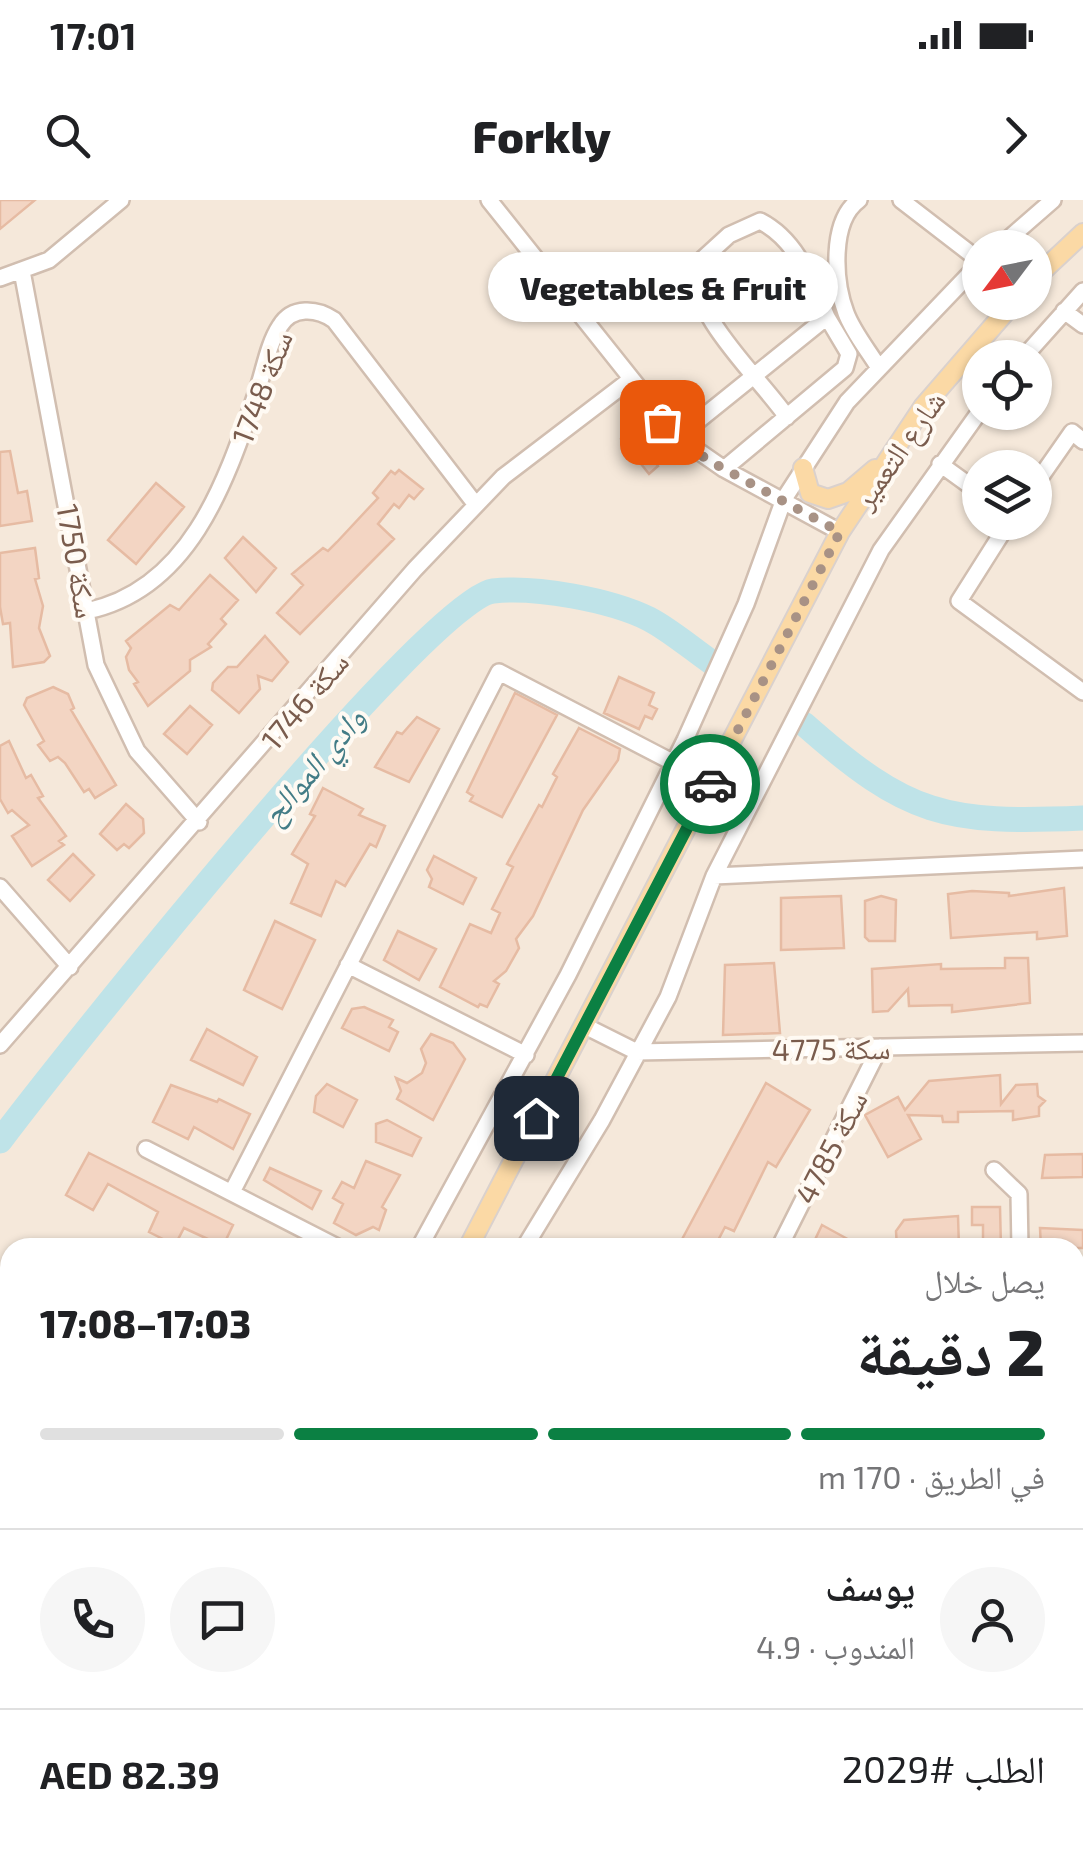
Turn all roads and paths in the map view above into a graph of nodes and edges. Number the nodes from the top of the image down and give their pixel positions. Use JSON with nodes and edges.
{"nodes":[{"id":1,"x":121,"y":200,"type":"edge"},
{"id":2,"x":489,"y":200,"type":"edge"},
{"id":3,"x":859,"y":200,"type":"edge"},
{"id":4,"x":901,"y":200,"type":"edge"},
{"id":5,"x":1053,"y":200,"type":"edge"},
{"id":6,"x":1019,"y":230,"type":"edge"},
{"id":7,"x":1083,"y":233,"type":"edge"},
{"id":8,"x":962,"y":248,"type":"edge"},
{"id":9,"x":1052,"y":262,"type":"edge"},
{"id":10,"x":22,"y":272,"type":"junction"},
{"id":11,"x":0,"y":278,"type":"edge"},
{"id":12,"x":962,"y":281,"type":"edge"},
{"id":13,"x":1083,"y":291,"type":"edge"},
{"id":14,"x":1064,"y":310,"type":"junction"},
{"id":15,"x":827,"y":316,"type":"junction"},
{"id":16,"x":998,"y":320,"type":"edge"},
{"id":17,"x":1083,"y":325,"type":"edge"},
{"id":18,"x":1038,"y":340,"type":"edge"},
{"id":19,"x":879,"y":368,"type":"junction"},
{"id":20,"x":756,"y":374,"type":"junction"},
{"id":21,"x":630,"y":380,"type":"junction"},
{"id":22,"x":787,"y":416,"type":"junction"},
{"id":23,"x":966,"y":430,"type":"edge"},
{"id":24,"x":678,"y":437,"type":"junction"},
{"id":25,"x":1083,"y":440,"type":"edge"},
{"id":26,"x":890,"y":456,"type":"junction"},
{"id":27,"x":1052,"y":461,"type":"edge"},
{"id":28,"x":940,"y":464,"type":"junction"},
{"id":29,"x":803,"y":468,"type":"junction"},
{"id":30,"x":724,"y":469,"type":"junction"},
{"id":31,"x":962,"y":480,"type":"edge"},
{"id":32,"x":784,"y":499,"type":"junction"},
{"id":33,"x":476,"y":505,"type":"junction"},
{"id":34,"x":840,"y":532,"type":"junction"},
{"id":35,"x":998,"y":540,"type":"edge"},
{"id":36,"x":87,"y":612,"type":"junction"},
{"id":37,"x":1083,"y":692,"type":"edge"},
{"id":38,"x":674,"y":764,"type":"junction"},
{"id":39,"x":198,"y":822,"type":"junction"},
{"id":40,"x":1083,"y":860,"type":"edge"},
{"id":41,"x":714,"y":876,"type":"junction"},
{"id":42,"x":0,"y":887,"type":"edge"},
{"id":43,"x":348,"y":966,"type":"junction"},
{"id":44,"x":70,"y":967,"type":"junction"},
{"id":45,"x":585,"y":1026,"type":"junction"},
{"id":46,"x":1083,"y":1043,"type":"edge"},
{"id":47,"x":0,"y":1046,"type":"edge"},
{"id":48,"x":880,"y":1047,"type":"junction"},
{"id":49,"x":637,"y":1052,"type":"junction"},
{"id":50,"x":526,"y":1056,"type":"junction"},
{"id":51,"x":146,"y":1149,"type":"dead end"},
{"id":52,"x":994,"y":1170,"type":"dead end"},
{"id":53,"x":232,"y":1192,"type":"junction"},
{"id":54,"x":320,"y":1238,"type":"edge"},
{"id":55,"x":426,"y":1238,"type":"edge"},
{"id":56,"x":473,"y":1238,"type":"edge"},
{"id":57,"x":530,"y":1238,"type":"edge"},
{"id":58,"x":784,"y":1238,"type":"edge"},
{"id":59,"x":1020,"y":1238,"type":"edge"}],
"edges":[{"from":1,"to":10,"type":"street"},
{"from":2,"to":21,"type":"street"},
{"from":3,"to":19,"type":"street"},
{"from":4,"to":8,"type":"street"},
{"from":5,"to":6,"type":"street"},
{"from":7,"to":9,"type":"main road"},
{"from":10,"to":11,"type":"street"},
{"from":10,"to":36,"type":"street","name":"سكة 1750"},
{"from":12,"to":19,"type":"street"},
{"from":13,"to":14,"type":"street"},
{"from":14,"to":17,"type":"street"},
{"from":14,"to":18,"type":"street"},
{"from":15,"to":20,"type":"street"},
{"from":15,"to":20,"type":"street"},
{"from":15,"to":22,"type":"street"},
{"from":16,"to":26,"type":"main road","name":"شارع التعمير"},
{"from":19,"to":29,"type":"street"},
{"from":20,"to":22,"type":"street"},
{"from":20,"to":24,"type":"street"},
{"from":21,"to":24,"type":"street"},
{"from":21,"to":33,"type":"street","name":"سكة 1746"},
{"from":22,"to":30,"type":"street"},
{"from":23,"to":28,"type":"street"},
{"from":24,"to":30,"type":"street"},
{"from":25,"to":27,"type":"street"},
{"from":26,"to":29,"type":"main road"},
{"from":26,"to":34,"type":"main road","name":"شارع التعمير"},
{"from":28,"to":31,"type":"street"},
{"from":28,"to":41,"type":"street"},
{"from":29,"to":32,"type":"street"},
{"from":30,"to":32,"type":"street"},
{"from":32,"to":34,"type":"street"},
{"from":32,"to":38,"type":"street"},
{"from":33,"to":36,"type":"street","name":"سكة 1748"},
{"from":33,"to":39,"type":"street","name":"سكة 1746"},
{"from":34,"to":45,"type":"main road","name":"شارع التعمير"},
{"from":35,"to":37,"type":"street"},
{"from":36,"to":39,"type":"street","name":"سكة 1750"},
{"from":38,"to":43,"type":"street"},
{"from":38,"to":50,"type":"street"},
{"from":39,"to":44,"type":"street","name":"سكة 1746"},
{"from":40,"to":41,"type":"street"},
{"from":41,"to":49,"type":"street"},
{"from":42,"to":44,"type":"street"},
{"from":43,"to":50,"type":"street"},
{"from":43,"to":53,"type":"street"},
{"from":44,"to":47,"type":"street","name":"سكة 1746"},
{"from":45,"to":49,"type":"street","name":"سكة 4775"},
{"from":45,"to":56,"type":"main road","name":"شارع التعمير"},
{"from":46,"to":48,"type":"street","name":"سكة 4775"},
{"from":48,"to":49,"type":"street","name":"سكة 4775"},
{"from":48,"to":58,"type":"street","name":"سكة 4785"},
{"from":49,"to":57,"type":"street"},
{"from":50,"to":55,"type":"street"},
{"from":51,"to":53,"type":"street"},
{"from":52,"to":59,"type":"street"},
{"from":53,"to":54,"type":"street"}]}
